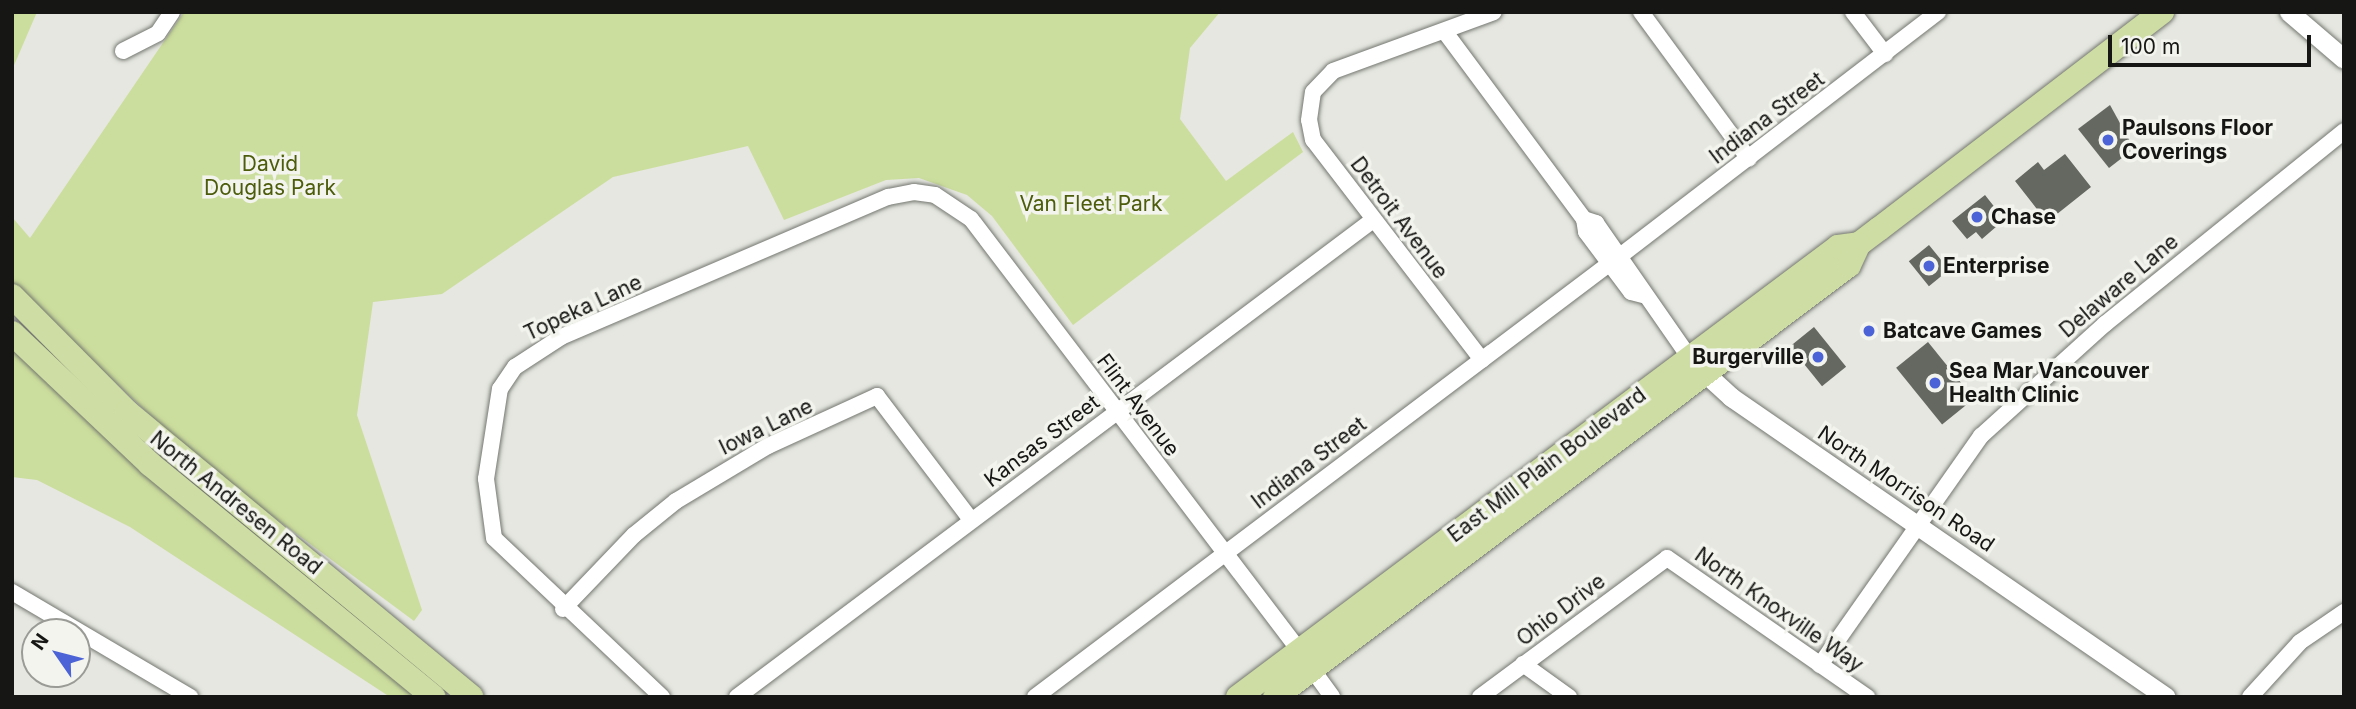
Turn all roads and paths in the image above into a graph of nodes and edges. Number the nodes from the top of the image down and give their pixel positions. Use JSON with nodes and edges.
{"nodes":[{"id":1,"x":172,"y":12,"type":"edge"},
{"id":2,"x":1494,"y":12,"type":"edge"},
{"id":3,"x":1641,"y":12,"type":"edge"},
{"id":4,"x":1853,"y":12,"type":"edge"},
{"id":5,"x":1938,"y":12,"type":"edge"},
{"id":6,"x":2162,"y":12,"type":"edge"},
{"id":7,"x":2289,"y":12,"type":"edge"},
{"id":8,"x":1445,"y":32,"type":"junction"},
{"id":9,"x":123,"y":51,"type":"dead end"},
{"id":10,"x":1885,"y":54,"type":"junction"},
{"id":11,"x":2344,"y":59,"type":"edge"},
{"id":12,"x":2344,"y":131,"type":"edge"},
{"id":13,"x":1749,"y":159,"type":"junction"},
{"id":14,"x":934,"y":194,"type":"joint"},
{"id":15,"x":1373,"y":220,"type":"junction"},
{"id":16,"x":1615,"y":260,"type":"junction"},
{"id":17,"x":12,"y":296,"type":"edge"},
{"id":18,"x":12,"y":333,"type":"edge"},
{"id":19,"x":1482,"y":360,"type":"junction"},
{"id":20,"x":1697,"y":367,"type":"junction"},
{"id":21,"x":1116,"y":411,"type":"junction"},
{"id":22,"x":971,"y":520,"type":"junction"},
{"id":23,"x":1917,"y":524,"type":"junction"},
{"id":24,"x":1224,"y":552,"type":"junction"},
{"id":25,"x":1667,"y":558,"type":"joint"},
{"id":26,"x":12,"y":592,"type":"edge"},
{"id":27,"x":563,"y":608,"type":"junction"},
{"id":28,"x":2344,"y":612,"type":"edge"},
{"id":29,"x":1305,"y":660,"type":"junction"},
{"id":30,"x":1523,"y":664,"type":"junction"},
{"id":31,"x":1821,"y":665,"type":"junction"},
{"id":32,"x":190,"y":697,"type":"edge"},
{"id":33,"x":434,"y":697,"type":"edge"},
{"id":34,"x":471,"y":697,"type":"edge"},
{"id":35,"x":662,"y":697,"type":"edge"},
{"id":36,"x":737,"y":697,"type":"edge"},
{"id":37,"x":1035,"y":697,"type":"edge"},
{"id":38,"x":1238,"y":697,"type":"edge"},
{"id":39,"x":1275,"y":697,"type":"edge"},
{"id":40,"x":1332,"y":697,"type":"edge"},
{"id":41,"x":1480,"y":697,"type":"edge"},
{"id":42,"x":1569,"y":697,"type":"edge"},
{"id":43,"x":1867,"y":697,"type":"edge"},
{"id":44,"x":2166,"y":697,"type":"edge"},
{"id":45,"x":2250,"y":697,"type":"edge"}],
"edges":[{"from":1,"to":9,"type":"street"},
{"from":2,"to":8,"type":"street"},
{"from":3,"to":13,"type":"street"},
{"from":4,"to":10,"type":"street"},
{"from":5,"to":10,"type":"street","name":"Indiana Street"},
{"from":6,"to":20,"type":"main road","name":"East Mill Plain Boulevard"},
{"from":7,"to":11,"type":"street"},
{"from":8,"to":15,"type":"street","name":"Detroit Avenue"},
{"from":8,"to":16,"type":"street","name":"North Morrison Road"},
{"from":10,"to":13,"type":"street","name":"Indiana Street"},
{"from":12,"to":23,"type":"street","name":"Delaware Lane"},
{"from":13,"to":16,"type":"street","name":"Indiana Street"},
{"from":14,"to":21,"type":"street","name":"Flint Avenue"},
{"from":14,"to":27,"type":"street","name":"Topeka Lane"},
{"from":15,"to":19,"type":"street","name":"Detroit Avenue"},
{"from":15,"to":21,"type":"street","name":"Kansas Street"},
{"from":16,"to":19,"type":"street","name":"Indiana Street"},
{"from":16,"to":20,"type":"street","name":"North Morrison Road"},
{"from":17,"to":34,"type":"main road","name":"North Andresen Road"},
{"from":18,"to":33,"type":"main road","name":"North Andresen Road"},
{"from":19,"to":24,"type":"street","name":"Indiana Street"},
{"from":20,"to":23,"type":"street","name":"North Morrison Road"},
{"from":20,"to":29,"type":"main road","name":"East Mill Plain Boulevard"},
{"from":21,"to":22,"type":"street","name":"Kansas Street"},
{"from":21,"to":24,"type":"street","name":"Flint Avenue"},
{"from":22,"to":27,"type":"street","name":"Iowa Lane"},
{"from":22,"to":36,"type":"street","name":"Kansas Street"},
{"from":23,"to":31,"type":"street","name":"Delaware Lane"},
{"from":23,"to":44,"type":"street","name":"North Morrison Road"},
{"from":24,"to":29,"type":"street","name":"Flint Avenue"},
{"from":24,"to":37,"type":"street","name":"Indiana Street"},
{"from":25,"to":30,"type":"street","name":"Ohio Drive"},
{"from":25,"to":31,"type":"street","name":"North Knoxville Way"},
{"from":26,"to":32,"type":"street"},
{"from":27,"to":35,"type":"street","name":"Topeka Lane"},
{"from":28,"to":45,"type":"street"},
{"from":29,"to":38,"type":"main road","name":"East Mill Plain Boulevard"},
{"from":29,"to":39,"type":"main road","name":"East Mill Plain Boulevard"},
{"from":29,"to":40,"type":"street","name":"Flint Avenue"},
{"from":30,"to":41,"type":"street","name":"Ohio Drive"},
{"from":30,"to":42,"type":"street"},
{"from":31,"to":43,"type":"street","name":"North Knoxville Way"}]}
